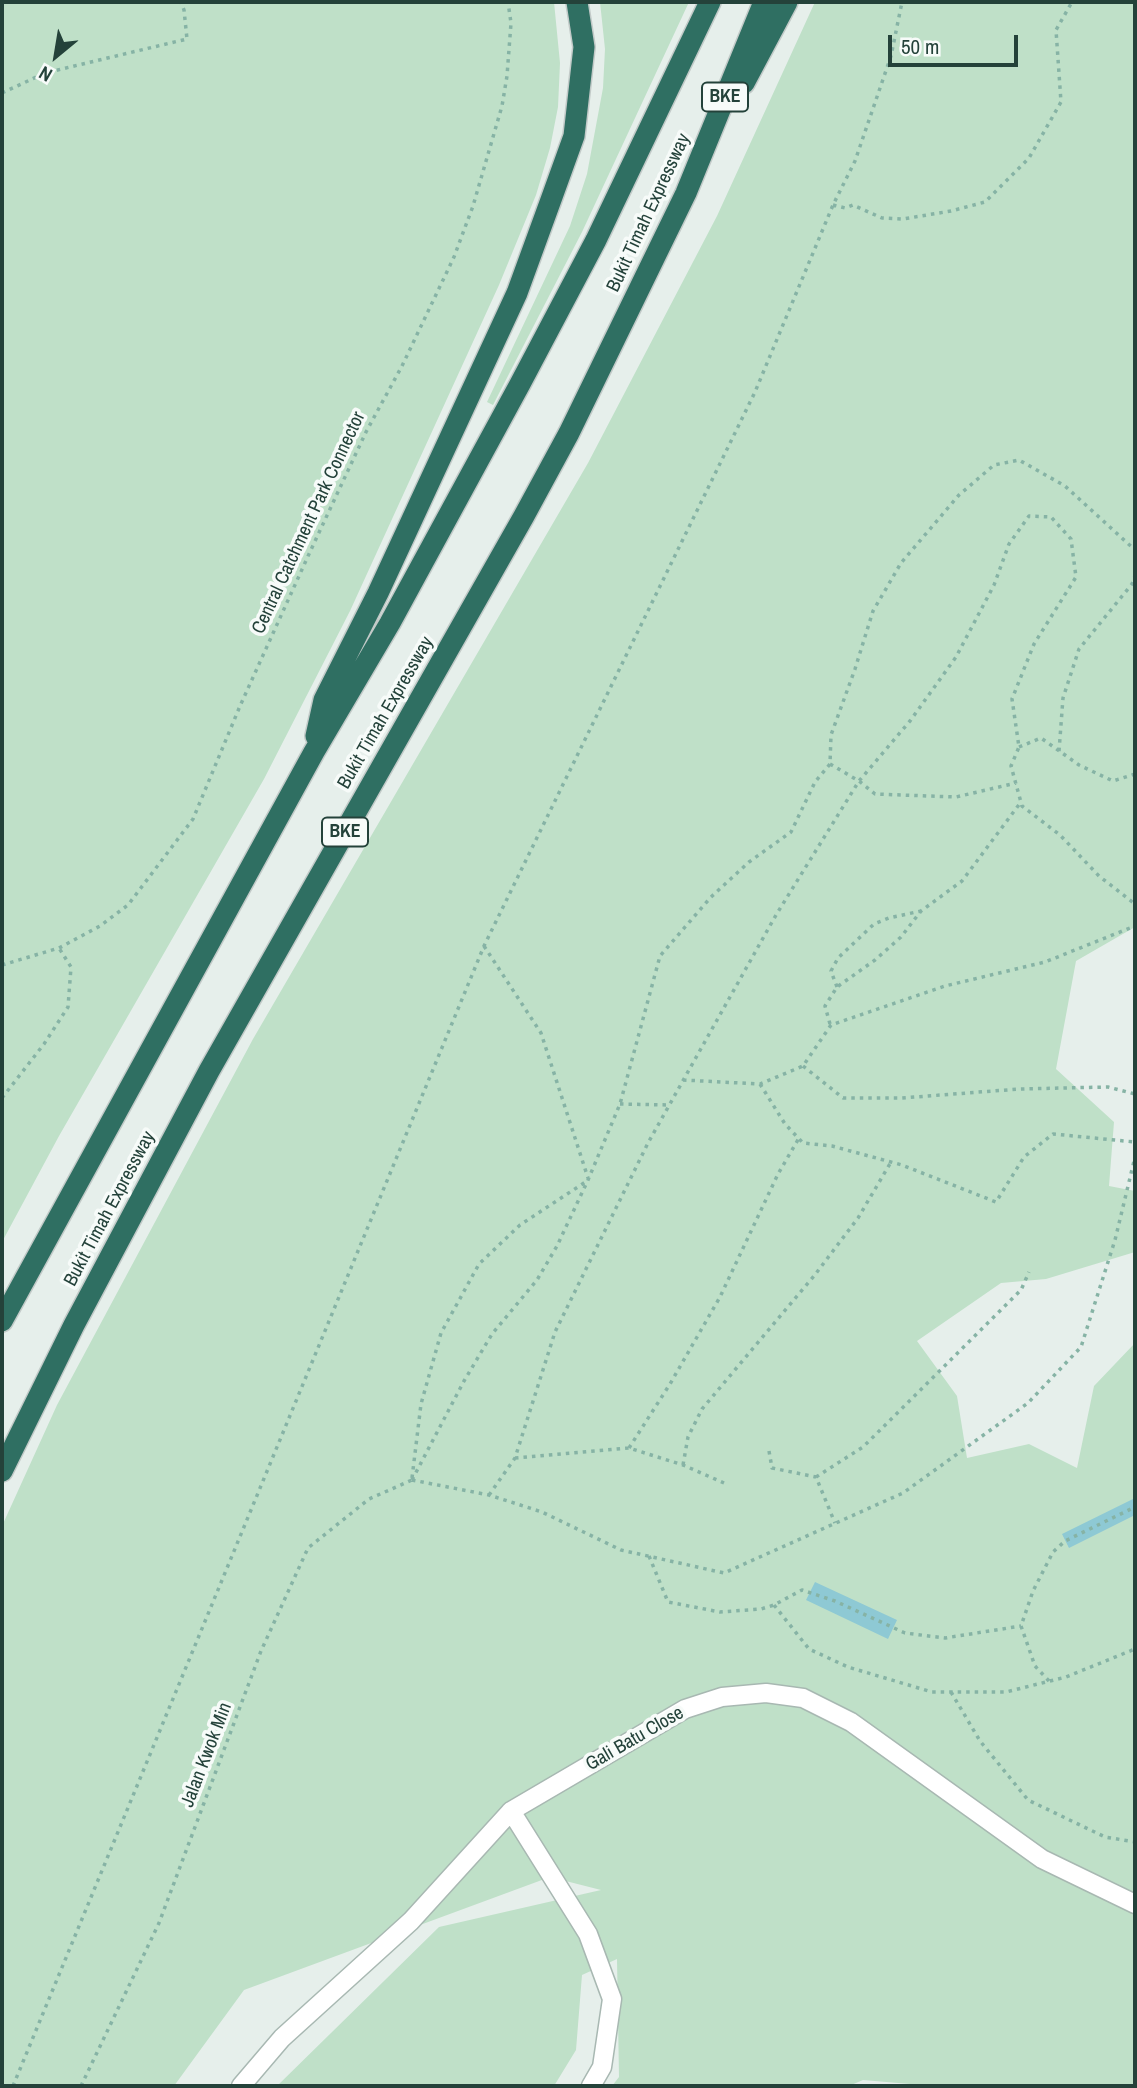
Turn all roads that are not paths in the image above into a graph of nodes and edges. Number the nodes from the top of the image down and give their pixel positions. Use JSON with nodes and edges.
{"nodes":[{"id":1,"x":578,"y":2,"type":"edge"},
{"id":2,"x":710,"y":2,"type":"edge"},
{"id":3,"x":764,"y":2,"type":"edge"},
{"id":4,"x":787,"y":2,"type":"edge"},
{"id":5,"x":686,"y":193,"type":"junction"},
{"id":6,"x":314,"y":752,"type":"junction"},
{"id":7,"x":2,"y":1321,"type":"edge"},
{"id":8,"x":2,"y":1471,"type":"edge"},
{"id":9,"x":511,"y":1811,"type":"junction"},
{"id":10,"x":1135,"y":1904,"type":"edge"},
{"id":11,"x":241,"y":2086,"type":"edge"},
{"id":12,"x":591,"y":2086,"type":"edge"}],
"edges":[{"from":1,"to":6,"type":"highway"},
{"from":2,"to":6,"type":"highway","name":"Bukit Timah Expressway","number":"BKE"},
{"from":3,"to":5,"type":"highway","name":"Bukit Timah Expressway","number":"BKE"},
{"from":4,"to":5,"type":"highway"},
{"from":5,"to":8,"type":"highway","name":"Bukit Timah Expressway","number":"BKE"},
{"from":6,"to":7,"type":"highway","name":"Bukit Timah Expressway","number":"BKE"},
{"from":9,"to":10,"type":"street","name":"Gali Batu Close"},
{"from":9,"to":11,"type":"street","name":"Gali Batu Close"},
{"from":9,"to":12,"type":"street"}]}
